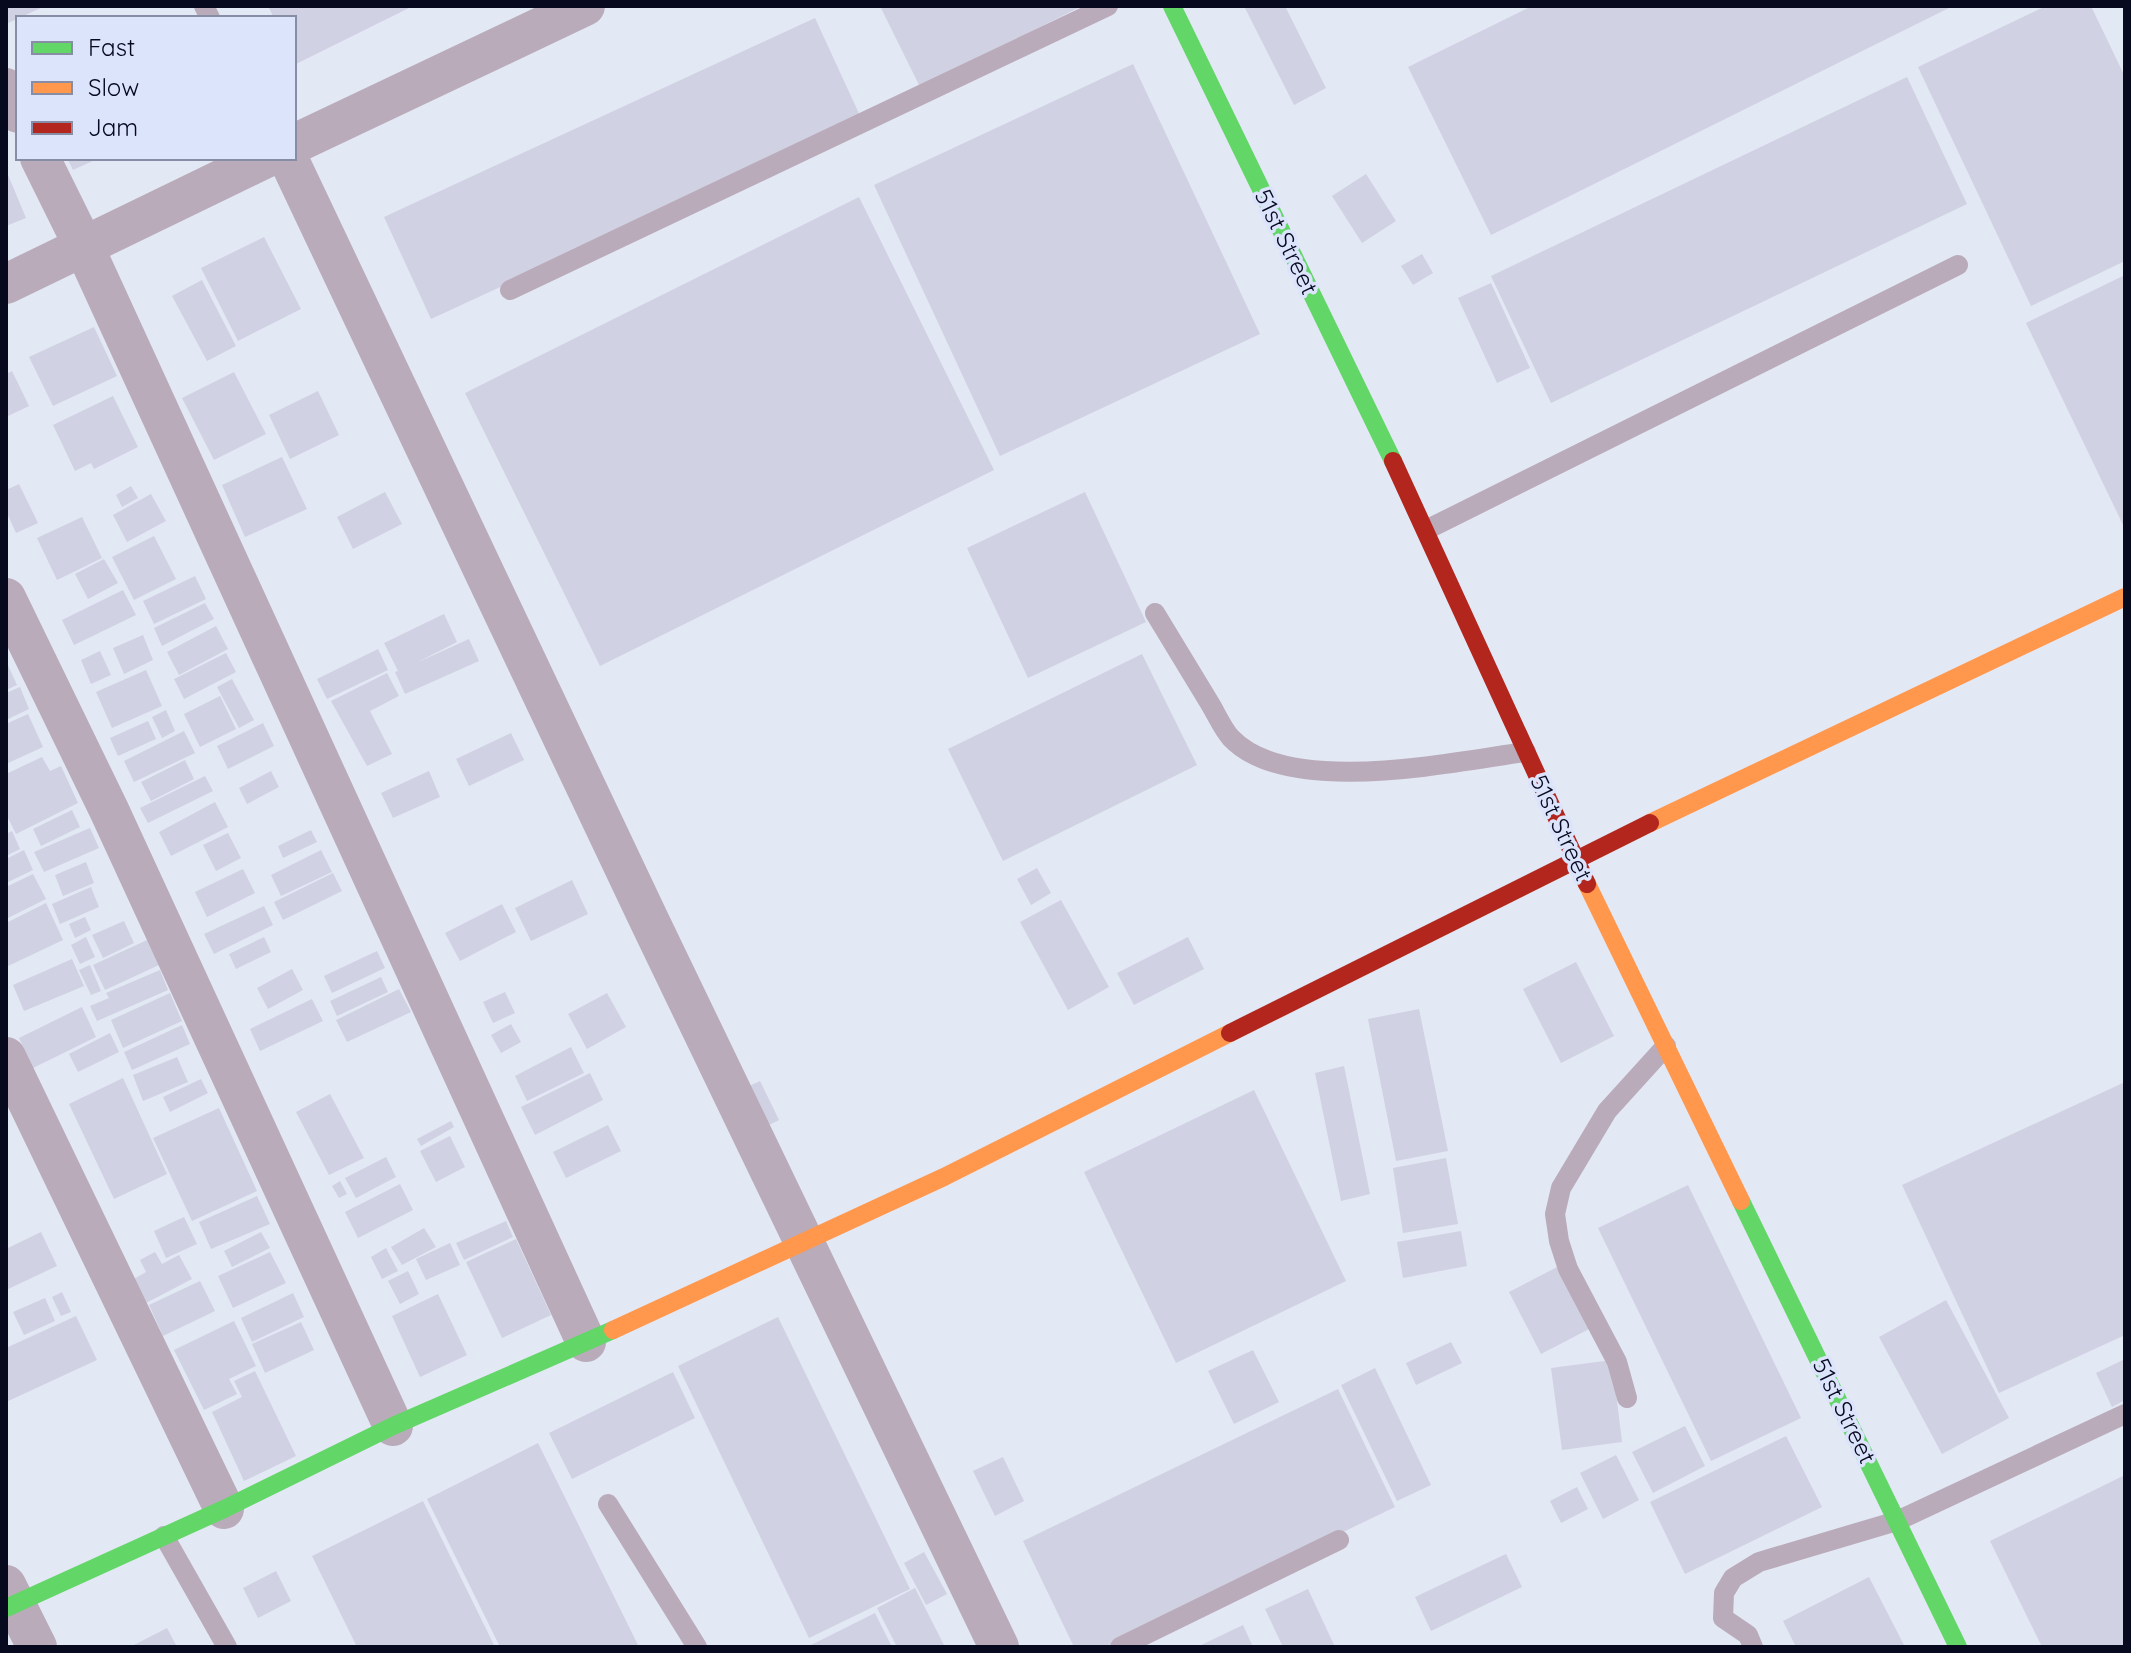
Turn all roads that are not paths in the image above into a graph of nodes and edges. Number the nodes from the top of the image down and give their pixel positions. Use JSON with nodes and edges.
{"nodes":[{"id":1,"x":585,"y":6,"type":"edge"},
{"id":2,"x":1108,"y":6,"type":"edge"},
{"id":3,"x":1172,"y":6,"type":"edge"},
{"id":4,"x":6,"y":88,"type":"edge"},
{"id":5,"x":16,"y":109,"type":"edge"},
{"id":6,"x":296,"y":143,"type":"edge"},
{"id":7,"x":41,"y":160,"type":"edge"},
{"id":8,"x":262,"y":160,"type":"edge"},
{"id":9,"x":289,"y":160,"type":"edge"},
{"id":10,"x":84,"y":247,"type":"junction"},
{"id":11,"x":1958,"y":265,"type":"dead end"},
{"id":12,"x":6,"y":284,"type":"edge"},
{"id":13,"x":510,"y":290,"type":"dead end"},
{"id":14,"x":1426,"y":530,"type":"junction"},
{"id":15,"x":2125,"y":597,"type":"edge"},
{"id":16,"x":6,"y":598,"type":"edge"},
{"id":17,"x":1155,"y":613,"type":"dead end"},
{"id":18,"x":1526,"y":752,"type":"junction"},
{"id":19,"x":1575,"y":859,"type":"junction"},
{"id":20,"x":1666,"y":1046,"type":"junction"},
{"id":21,"x":6,"y":1057,"type":"edge"},
{"id":22,"x":804,"y":1243,"type":"junction"},
{"id":23,"x":586,"y":1342,"type":"junction"},
{"id":24,"x":1627,"y":1398,"type":"dead end"},
{"id":25,"x":2125,"y":1414,"type":"edge"},
{"id":26,"x":393,"y":1426,"type":"junction"},
{"id":27,"x":608,"y":1504,"type":"dead end"},
{"id":28,"x":224,"y":1509,"type":"junction"},
{"id":29,"x":1897,"y":1521,"type":"junction"},
{"id":30,"x":164,"y":1536,"type":"junction"},
{"id":31,"x":1339,"y":1540,"type":"dead end"},
{"id":32,"x":9,"y":1599,"type":"edge"},
{"id":33,"x":37,"y":1647,"type":"edge"},
{"id":34,"x":227,"y":1647,"type":"edge"},
{"id":35,"x":697,"y":1647,"type":"edge"},
{"id":36,"x":999,"y":1647,"type":"edge"},
{"id":37,"x":1120,"y":1647,"type":"edge"},
{"id":38,"x":1753,"y":1647,"type":"edge"},
{"id":39,"x":1958,"y":1647,"type":"edge"}],
"edges":[{"from":1,"to":6,"type":"street"},
{"from":2,"to":13,"type":"lane"},
{"from":3,"to":14,"type":"street","name":"51st Street"},
{"from":4,"to":5,"type":"street"},
{"from":7,"to":10,"type":"street"},
{"from":8,"to":10,"type":"street"},
{"from":9,"to":22,"type":"street"},
{"from":10,"to":12,"type":"street"},
{"from":10,"to":23,"type":"street"},
{"from":11,"to":14,"type":"lane"},
{"from":14,"to":18,"type":"street","name":"51st Street"},
{"from":15,"to":19,"type":"street"},
{"from":16,"to":26,"type":"street"},
{"from":17,"to":18,"type":"lane"},
{"from":18,"to":19,"type":"street","name":"51st Street"},
{"from":19,"to":20,"type":"street","name":"51st Street"},
{"from":19,"to":22,"type":"street"},
{"from":20,"to":24,"type":"lane"},
{"from":20,"to":29,"type":"street","name":"51st Street"},
{"from":21,"to":28,"type":"street"},
{"from":22,"to":23,"type":"street"},
{"from":22,"to":36,"type":"street"},
{"from":23,"to":26,"type":"street"},
{"from":25,"to":29,"type":"lane"},
{"from":26,"to":28,"type":"street"},
{"from":27,"to":35,"type":"lane"},
{"from":28,"to":30,"type":"street"},
{"from":29,"to":38,"type":"lane"},
{"from":29,"to":39,"type":"street","name":"51st Street"},
{"from":30,"to":32,"type":"street"},
{"from":30,"to":34,"type":"lane"},
{"from":31,"to":37,"type":"lane"},
{"from":32,"to":33,"type":"street"}]}
